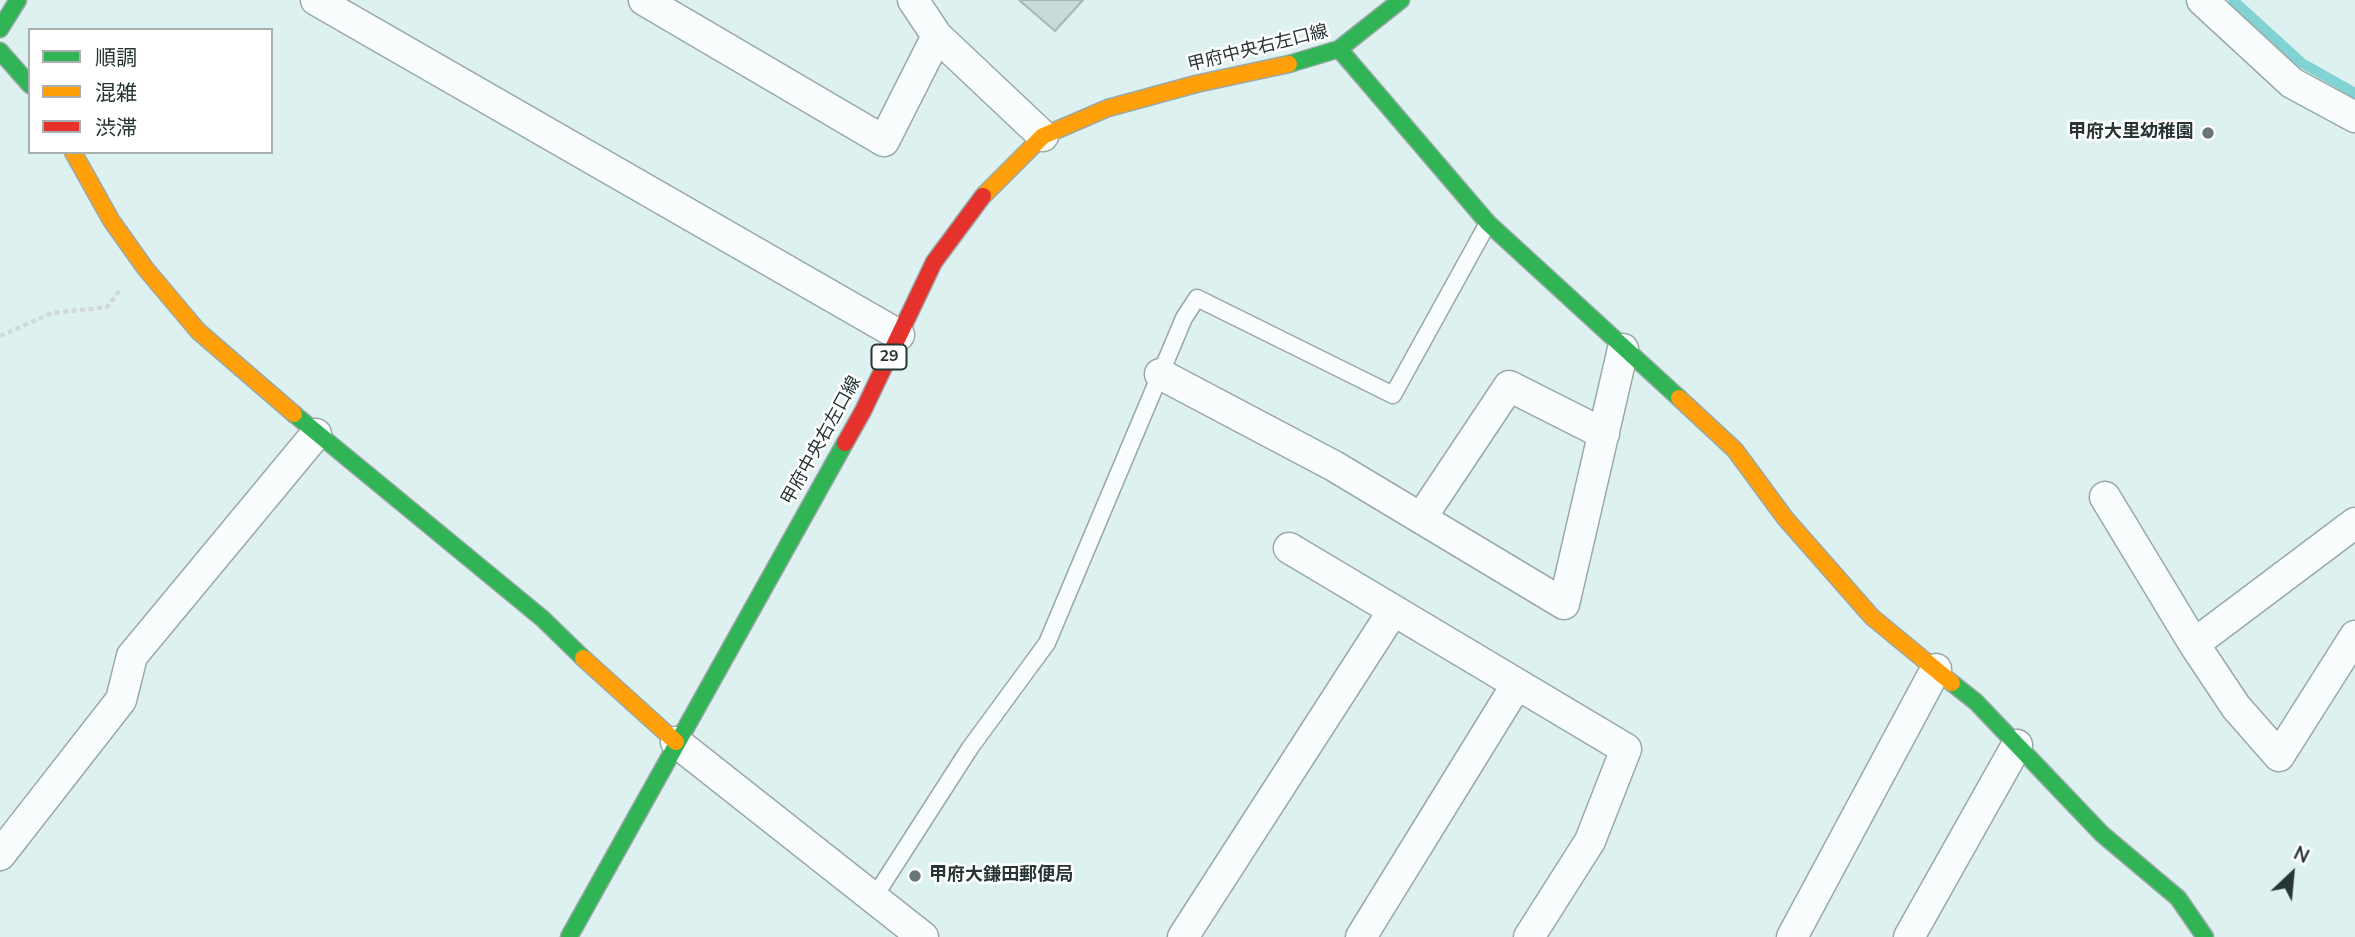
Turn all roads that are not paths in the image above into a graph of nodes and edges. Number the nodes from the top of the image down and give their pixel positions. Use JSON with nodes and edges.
{"nodes":[{"id":1,"x":18,"y":0,"type":"edge"},
{"id":2,"x":316,"y":0,"type":"edge"},
{"id":3,"x":644,"y":0,"type":"edge"},
{"id":4,"x":913,"y":0,"type":"edge"},
{"id":5,"x":1401,"y":0,"type":"edge"},
{"id":6,"x":2202,"y":0,"type":"edge"},
{"id":7,"x":0,"y":29,"type":"edge"},
{"id":8,"x":937,"y":36,"type":"junction"},
{"id":9,"x":1339,"y":50,"type":"junction"},
{"id":10,"x":0,"y":51,"type":"edge"},
{"id":11,"x":28,"y":83,"type":"edge"},
{"id":12,"x":2355,"y":117,"type":"edge"},
{"id":13,"x":1043,"y":136,"type":"junction"},
{"id":14,"x":74,"y":154,"type":"edge"},
{"id":15,"x":1488,"y":223,"type":"junction"},
{"id":16,"x":900,"y":335,"type":"junction"},
{"id":17,"x":1623,"y":349,"type":"junction"},
{"id":18,"x":1160,"y":373,"type":"junction"},
{"id":19,"x":316,"y":434,"type":"junction"},
{"id":20,"x":1604,"y":434,"type":"junction"},
{"id":21,"x":2105,"y":497,"type":"dead end"},
{"id":22,"x":1421,"y":518,"type":"junction"},
{"id":23,"x":2352,"y":530,"type":"edge"},
{"id":24,"x":1289,"y":548,"type":"dead end"},
{"id":25,"x":1393,"y":611,"type":"junction"},
{"id":26,"x":2355,"y":636,"type":"edge"},
{"id":27,"x":2194,"y":644,"type":"junction"},
{"id":28,"x":1936,"y":669,"type":"junction"},
{"id":29,"x":1517,"y":684,"type":"junction"},
{"id":30,"x":676,"y":742,"type":"junction"},
{"id":31,"x":2017,"y":746,"type":"junction"},
{"id":32,"x":0,"y":855,"type":"edge"},
{"id":33,"x":873,"y":899,"type":"junction"},
{"id":34,"x":569,"y":937,"type":"edge"},
{"id":35,"x":923,"y":937,"type":"edge"},
{"id":36,"x":1183,"y":937,"type":"edge"},
{"id":37,"x":1361,"y":937,"type":"edge"},
{"id":38,"x":1529,"y":937,"type":"edge"},
{"id":39,"x":1792,"y":937,"type":"edge"},
{"id":40,"x":1909,"y":937,"type":"edge"},
{"id":41,"x":2205,"y":937,"type":"edge"}],
"edges":[{"from":1,"to":7,"type":"street"},
{"from":2,"to":16,"type":"street"},
{"from":3,"to":8,"type":"street"},
{"from":4,"to":8,"type":"street"},
{"from":5,"to":9,"type":"street","name":"甲府中央右左口線","number":"29"},
{"from":6,"to":12,"type":"street"},
{"from":8,"to":13,"type":"street"},
{"from":9,"to":13,"type":"street","name":"甲府中央右左口線","number":"29"},
{"from":9,"to":15,"type":"street"},
{"from":10,"to":11,"type":"street"},
{"from":13,"to":16,"type":"street","name":"甲府中央右左口線","number":"29"},
{"from":14,"to":19,"type":"street"},
{"from":15,"to":17,"type":"street"},
{"from":15,"to":18,"type":"lane"},
{"from":16,"to":30,"type":"street","name":"甲府中央右左口線","number":"29"},
{"from":17,"to":20,"type":"street"},
{"from":17,"to":28,"type":"street"},
{"from":18,"to":22,"type":"street"},
{"from":18,"to":33,"type":"lane"},
{"from":19,"to":30,"type":"street"},
{"from":19,"to":32,"type":"street"},
{"from":20,"to":22,"type":"street"},
{"from":20,"to":22,"type":"street"},
{"from":21,"to":27,"type":"street"},
{"from":23,"to":27,"type":"street"},
{"from":24,"to":25,"type":"street"},
{"from":25,"to":29,"type":"street"},
{"from":25,"to":36,"type":"street"},
{"from":26,"to":27,"type":"street"},
{"from":28,"to":31,"type":"street"},
{"from":28,"to":39,"type":"street"},
{"from":29,"to":37,"type":"street"},
{"from":29,"to":38,"type":"street"},
{"from":30,"to":33,"type":"street"},
{"from":30,"to":34,"type":"street","name":"甲府中央右左口線","number":"29"},
{"from":31,"to":40,"type":"street"},
{"from":31,"to":41,"type":"street"},
{"from":33,"to":35,"type":"street"}]}
